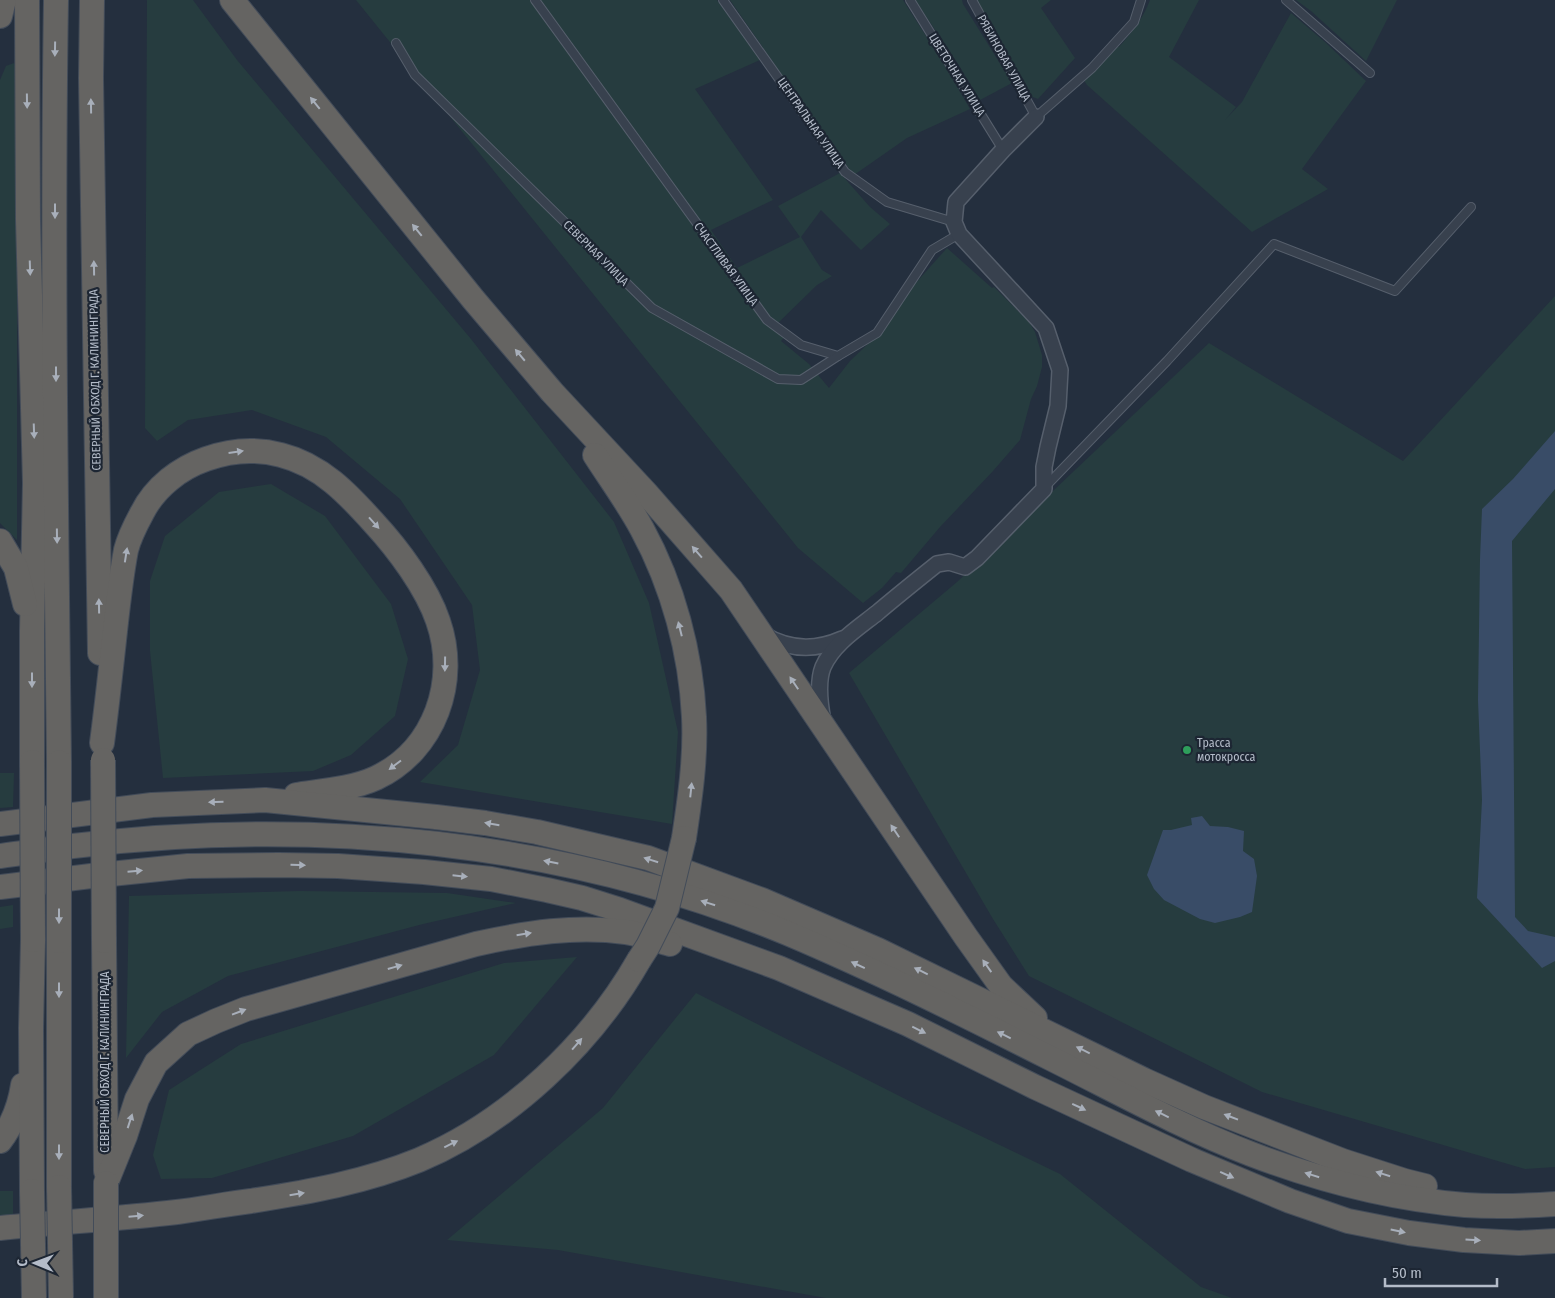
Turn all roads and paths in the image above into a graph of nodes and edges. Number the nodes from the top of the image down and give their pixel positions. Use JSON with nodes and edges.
{"nodes":[{"id":1,"x":4,"y":0,"type":"edge"},
{"id":2,"x":27,"y":0,"type":"edge"},
{"id":3,"x":56,"y":0,"type":"edge"},
{"id":4,"x":92,"y":0,"type":"edge"},
{"id":5,"x":232,"y":0,"type":"edge"},
{"id":6,"x":535,"y":0,"type":"edge"},
{"id":7,"x":723,"y":0,"type":"edge"},
{"id":8,"x":910,"y":0,"type":"edge"},
{"id":9,"x":972,"y":0,"type":"edge"},
{"id":10,"x":1141,"y":0,"type":"edge"},
{"id":11,"x":1286,"y":0,"type":"edge"},
{"id":12,"x":0,"y":16,"type":"edge"},
{"id":13,"x":396,"y":44,"type":"dead end"},
{"id":14,"x":1370,"y":73,"type":"dead end"},
{"id":15,"x":1036,"y":117,"type":"junction"},
{"id":16,"x":1003,"y":150,"type":"junction"},
{"id":17,"x":1471,"y":207,"type":"dead end"},
{"id":18,"x":957,"y":228,"type":"junction"},
{"id":19,"x":838,"y":356,"type":"junction"},
{"id":20,"x":552,"y":392,"type":"junction"},
{"id":21,"x":1044,"y":489,"type":"junction"},
{"id":22,"x":0,"y":541,"type":"edge"},
{"id":23,"x":32,"y":631,"type":"junction"},
{"id":24,"x":759,"y":632,"type":"junction"},
{"id":25,"x":848,"y":637,"type":"junction"},
{"id":26,"x":824,"y":727,"type":"junction"},
{"id":27,"x":102,"y":751,"type":"junction"},
{"id":28,"x":265,"y":800,"type":"junction"},
{"id":29,"x":0,"y":824,"type":"edge"},
{"id":30,"x":0,"y":856,"type":"edge"},
{"id":31,"x":0,"y":887,"type":"edge"},
{"id":32,"x":778,"y":968,"type":"junction"},
{"id":33,"x":31,"y":1028,"type":"junction"},
{"id":34,"x":1057,"y":1038,"type":"junction"},
{"id":35,"x":0,"y":1141,"type":"edge"},
{"id":36,"x":106,"y":1183,"type":"junction"},
{"id":37,"x":1548,"y":1205,"type":"edge"},
{"id":38,"x":0,"y":1228,"type":"edge"},
{"id":39,"x":1555,"y":1241,"type":"edge"},
{"id":40,"x":34,"y":1298,"type":"edge"},
{"id":41,"x":61,"y":1298,"type":"edge"},
{"id":42,"x":106,"y":1298,"type":"edge"}],
"edges":[{"from":1,"to":12,"type":"highway"},
{"from":2,"to":23,"type":"highway","one_way":true},
{"from":3,"to":41,"type":"highway","one_way":true,"bridge":true},
{"from":27,"to":4,"type":"highway","name":"СЕВЕРНЫЙ ОБХОД Г. КАЛИНИНГРАДА","one_way":true},
{"from":20,"to":5,"type":"highway","one_way":true},
{"from":6,"to":19,"type":"lane","name":"СЧАСТЛИВАЯ УЛИЦА"},
{"from":7,"to":18,"type":"lane","name":"ЦЕНТРАЛЬНАЯ УЛИЦА"},
{"from":8,"to":16,"type":"lane","name":"ЦВЕТОЧНАЯ УЛИЦА"},
{"from":9,"to":15,"type":"lane","name":"РЯБИНОВАЯ УЛИЦА"},
{"from":10,"to":15,"type":"lane"},
{"from":11,"to":14,"type":"lane"},
{"from":13,"to":19,"type":"lane","name":"СЕВЕРНАЯ УЛИЦА"},
{"from":15,"to":16,"type":"street"},
{"from":16,"to":18,"type":"street"},
{"from":17,"to":21,"type":"lane"},
{"from":18,"to":19,"type":"lane"},
{"from":18,"to":21,"type":"street"},
{"from":24,"to":20,"type":"highway","one_way":true},
{"from":38,"to":20,"type":"highway","one_way":true,"bridge":true},
{"from":21,"to":25,"type":"street"},
{"from":22,"to":23,"type":"highway"},
{"from":23,"to":33,"type":"highway","one_way":true,"bridge":true},
{"from":24,"to":25,"type":"street"},
{"from":26,"to":24,"type":"highway","one_way":true},
{"from":25,"to":26,"type":"street"},
{"from":34,"to":26,"type":"highway","one_way":true},
{"from":27,"to":28,"type":"highway","one_way":true},
{"from":27,"to":36,"type":"highway","name":"СЕВЕРНЫЙ ОБХОД Г. КАЛИНИНГРАДА","bridge":true},
{"from":28,"to":29,"type":"highway","one_way":true},
{"from":34,"to":28,"type":"highway","one_way":true},
{"from":37,"to":30,"type":"highway","one_way":true},
{"from":31,"to":32,"type":"highway","one_way":true},
{"from":36,"to":32,"type":"highway","one_way":true},
{"from":32,"to":39,"type":"highway","one_way":true},
{"from":33,"to":35,"type":"highway"},
{"from":33,"to":40,"type":"highway","bridge":true},
{"from":37,"to":34,"type":"highway","one_way":true},
{"from":36,"to":42,"type":"highway","name":"СЕВЕРНЫЙ ОБХОД Г. КАЛИНИНГРАДА","bridge":true}]}
